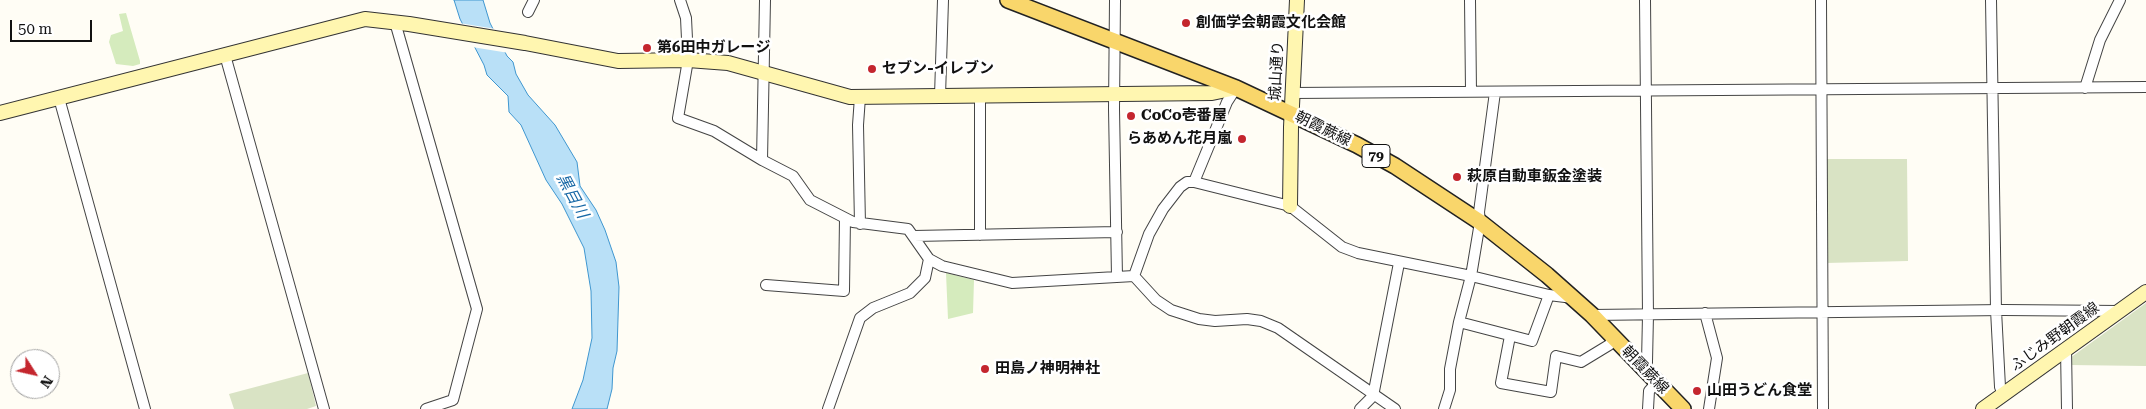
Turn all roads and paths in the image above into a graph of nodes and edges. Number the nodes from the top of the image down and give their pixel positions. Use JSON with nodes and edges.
{"nodes":[{"id":1,"x":534,"y":0,"type":"edge"},
{"id":2,"x":680,"y":0,"type":"edge"},
{"id":3,"x":765,"y":0,"type":"edge"},
{"id":4,"x":942,"y":0,"type":"edge"},
{"id":5,"x":1008,"y":0,"type":"edge"},
{"id":6,"x":1115,"y":0,"type":"edge"},
{"id":7,"x":1297,"y":0,"type":"edge"},
{"id":8,"x":1470,"y":0,"type":"edge"},
{"id":9,"x":1645,"y":0,"type":"edge"},
{"id":10,"x":1821,"y":0,"type":"edge"},
{"id":11,"x":1990,"y":0,"type":"edge"},
{"id":12,"x":2120,"y":0,"type":"edge"},
{"id":13,"x":528,"y":12,"type":"dead end"},
{"id":14,"x":395,"y":22,"type":"junction"},
{"id":15,"x":1115,"y":41,"type":"junction"},
{"id":16,"x":225,"y":54,"type":"junction"},
{"id":17,"x":688,"y":60,"type":"junction"},
{"id":18,"x":763,"y":72,"type":"junction"},
{"id":19,"x":2146,"y":87,"type":"edge"},
{"id":20,"x":1236,"y":88,"type":"junction"},
{"id":21,"x":1820,"y":88,"type":"junction"},
{"id":22,"x":2085,"y":88,"type":"junction"},
{"id":23,"x":1993,"y":89,"type":"junction"},
{"id":24,"x":1471,"y":91,"type":"junction"},
{"id":25,"x":1646,"y":91,"type":"junction"},
{"id":26,"x":1495,"y":92,"type":"junction"},
{"id":27,"x":1292,"y":93,"type":"junction"},
{"id":28,"x":1114,"y":94,"type":"junction"},
{"id":29,"x":940,"y":96,"type":"junction"},
{"id":30,"x":980,"y":96,"type":"junction"},
{"id":31,"x":860,"y":97,"type":"junction"},
{"id":32,"x":59,"y":98,"type":"junction"},
{"id":33,"x":0,"y":113,"type":"edge"},
{"id":34,"x":1291,"y":114,"type":"junction"},
{"id":35,"x":762,"y":160,"type":"junction"},
{"id":36,"x":1194,"y":182,"type":"junction"},
{"id":37,"x":1290,"y":206,"type":"junction"},
{"id":38,"x":845,"y":218,"type":"junction"},
{"id":39,"x":1480,"y":222,"type":"junction"},
{"id":40,"x":860,"y":224,"type":"junction"},
{"id":41,"x":1117,"y":232,"type":"junction"},
{"id":42,"x":980,"y":235,"type":"junction"},
{"id":43,"x":914,"y":236,"type":"junction"},
{"id":44,"x":929,"y":259,"type":"junction"},
{"id":45,"x":1399,"y":263,"type":"junction"},
{"id":46,"x":1134,"y":276,"type":"junction"},
{"id":47,"x":1471,"y":276,"type":"junction"},
{"id":48,"x":1117,"y":277,"type":"junction"},
{"id":49,"x":766,"y":285,"type":"dead end"},
{"id":50,"x":2146,"y":292,"type":"edge"},
{"id":51,"x":1549,"y":295,"type":"junction"},
{"id":52,"x":1573,"y":298,"type":"junction"},
{"id":53,"x":1996,"y":310,"type":"junction"},
{"id":54,"x":1822,"y":311,"type":"junction"},
{"id":55,"x":2119,"y":311,"type":"junction"},
{"id":56,"x":1705,"y":314,"type":"junction"},
{"id":57,"x":1592,"y":315,"type":"junction"},
{"id":58,"x":1648,"y":315,"type":"junction"},
{"id":59,"x":1459,"y":322,"type":"junction"},
{"id":60,"x":1510,"y":336,"type":"junction"},
{"id":61,"x":1614,"y":338,"type":"junction"},
{"id":62,"x":2066,"y":349,"type":"junction"},
{"id":63,"x":1645,"y":370,"type":"junction"},
{"id":64,"x":1657,"y":382,"type":"junction"},
{"id":65,"x":2004,"y":394,"type":"junction"},
{"id":66,"x":1373,"y":396,"type":"junction"},
{"id":67,"x":144,"y":409,"type":"edge"},
{"id":68,"x":324,"y":409,"type":"edge"},
{"id":69,"x":426,"y":409,"type":"edge"},
{"id":70,"x":828,"y":409,"type":"edge"},
{"id":71,"x":1360,"y":409,"type":"edge"},
{"id":72,"x":1395,"y":409,"type":"edge"},
{"id":73,"x":1444,"y":409,"type":"edge"},
{"id":74,"x":1648,"y":409,"type":"edge"},
{"id":75,"x":1683,"y":409,"type":"edge"},
{"id":76,"x":1709,"y":409,"type":"edge"},
{"id":77,"x":1823,"y":409,"type":"edge"},
{"id":78,"x":1983,"y":409,"type":"edge"},
{"id":79,"x":2066,"y":409,"type":"edge"}],
"edges":[{"from":1,"to":13,"type":"street"},
{"from":2,"to":17,"type":"street"},
{"from":3,"to":18,"type":"street"},
{"from":4,"to":29,"type":"street"},
{"from":5,"to":15,"type":"main road","name":"朝霞蕨線","number":"79"},
{"from":6,"to":15,"type":"street"},
{"from":7,"to":27,"type":"street","name":"城山通り"},
{"from":8,"to":24,"type":"street"},
{"from":9,"to":25,"type":"street"},
{"from":10,"to":21,"type":"street"},
{"from":11,"to":23,"type":"street"},
{"from":12,"to":22,"type":"street"},
{"from":14,"to":16,"type":"street"},
{"from":14,"to":17,"type":"street"},
{"from":14,"to":69,"type":"street"},
{"from":15,"to":20,"type":"main road","name":"朝霞蕨線","number":"79"},
{"from":15,"to":28,"type":"street"},
{"from":16,"to":32,"type":"street"},
{"from":16,"to":68,"type":"street"},
{"from":17,"to":18,"type":"street"},
{"from":17,"to":35,"type":"street"},
{"from":18,"to":31,"type":"street"},
{"from":18,"to":35,"type":"street"},
{"from":19,"to":22,"type":"street"},
{"from":20,"to":28,"type":"street"},
{"from":20,"to":34,"type":"main road","name":"朝霞蕨線","number":"79"},
{"from":20,"to":36,"type":"street"},
{"from":21,"to":23,"type":"street"},
{"from":21,"to":25,"type":"street"},
{"from":21,"to":54,"type":"street"},
{"from":22,"to":23,"type":"street"},
{"from":23,"to":53,"type":"street"},
{"from":24,"to":26,"type":"street"},
{"from":24,"to":27,"type":"street"},
{"from":25,"to":26,"type":"street"},
{"from":25,"to":58,"type":"street"},
{"from":26,"to":39,"type":"street"},
{"from":27,"to":34,"type":"street","name":"城山通り"},
{"from":28,"to":30,"type":"street"},
{"from":28,"to":41,"type":"street"},
{"from":29,"to":30,"type":"street"},
{"from":29,"to":31,"type":"street"},
{"from":30,"to":42,"type":"street"},
{"from":31,"to":40,"type":"street"},
{"from":32,"to":33,"type":"street"},
{"from":32,"to":67,"type":"street"},
{"from":34,"to":37,"type":"street","name":"城山通り"},
{"from":34,"to":39,"type":"main road","name":"朝霞蕨線","number":"79"},
{"from":35,"to":38,"type":"street"},
{"from":36,"to":37,"type":"street"},
{"from":36,"to":46,"type":"street"},
{"from":37,"to":45,"type":"street"},
{"from":38,"to":40,"type":"street"},
{"from":38,"to":49,"type":"street"},
{"from":39,"to":47,"type":"street"},
{"from":39,"to":52,"type":"main road","name":"朝霞蕨線","number":"79"},
{"from":40,"to":43,"type":"street"},
{"from":41,"to":42,"type":"street"},
{"from":41,"to":48,"type":"street"},
{"from":42,"to":43,"type":"street"},
{"from":43,"to":44,"type":"street"},
{"from":44,"to":48,"type":"street"},
{"from":44,"to":70,"type":"street"},
{"from":45,"to":47,"type":"street"},
{"from":45,"to":66,"type":"street"},
{"from":46,"to":48,"type":"street"},
{"from":46,"to":66,"type":"street"},
{"from":47,"to":51,"type":"street"},
{"from":47,"to":59,"type":"street"},
{"from":50,"to":55,"type":"street","name":"ふじみ野朝霞線"},
{"from":51,"to":52,"type":"street"},
{"from":51,"to":60,"type":"street"},
{"from":52,"to":57,"type":"main road","name":"朝霞蕨線","number":"79"},
{"from":53,"to":54,"type":"street"},
{"from":53,"to":55,"type":"street"},
{"from":53,"to":65,"type":"street"},
{"from":54,"to":56,"type":"street"},
{"from":54,"to":77,"type":"street"},
{"from":55,"to":62,"type":"street","name":"ふじみ野朝霞線"},
{"from":56,"to":58,"type":"street"},
{"from":56,"to":76,"type":"street"},
{"from":57,"to":58,"type":"street"},
{"from":57,"to":61,"type":"main road","name":"朝霞蕨線","number":"79"},
{"from":58,"to":63,"type":"street"},
{"from":59,"to":60,"type":"street"},
{"from":59,"to":73,"type":"street"},
{"from":60,"to":61,"type":"street"},
{"from":61,"to":63,"type":"main road","name":"朝霞蕨線","number":"79"},
{"from":62,"to":65,"type":"street","name":"ふじみ野朝霞線"},
{"from":62,"to":79,"type":"street"},
{"from":63,"to":64,"type":"main road","name":"朝霞蕨線","number":"79"},
{"from":64,"to":74,"type":"street"},
{"from":64,"to":75,"type":"main road","name":"朝霞蕨線","number":"79"},
{"from":65,"to":78,"type":"street","name":"ふじみ野朝霞線"},
{"from":66,"to":71,"type":"street"},
{"from":66,"to":72,"type":"street"}]}
